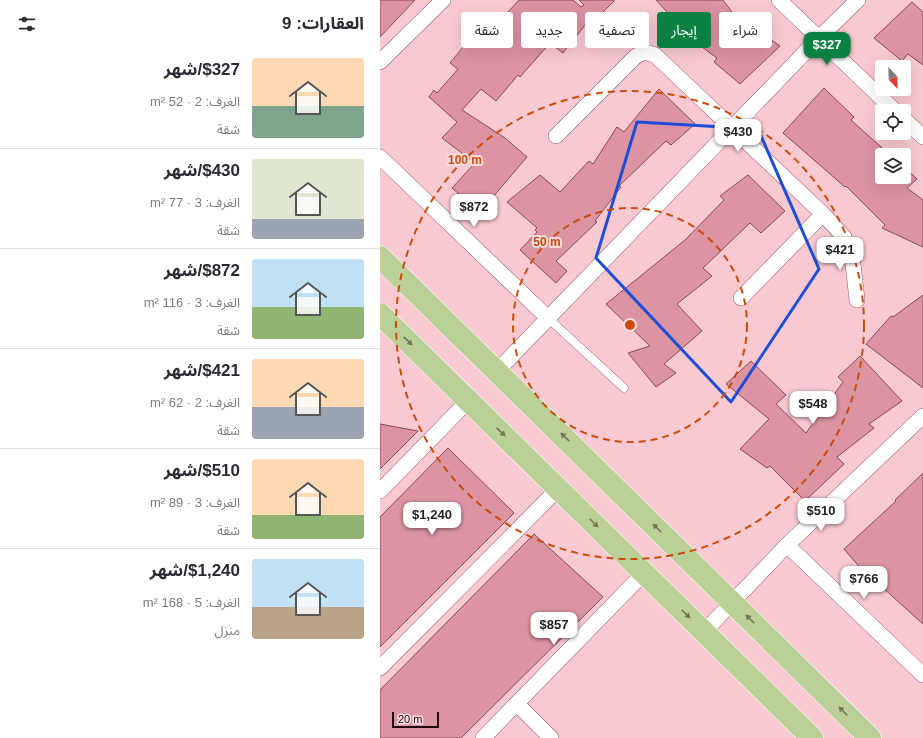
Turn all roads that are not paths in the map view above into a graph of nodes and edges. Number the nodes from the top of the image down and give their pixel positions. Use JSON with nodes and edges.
{"nodes":[{"id":1,"x":443,"y":0,"type":"edge"},
{"id":2,"x":779,"y":0,"type":"edge"},
{"id":3,"x":858,"y":0,"type":"edge"},
{"id":4,"x":818,"y":39,"type":"junction"},
{"id":5,"x":380,"y":62,"type":"edge"},
{"id":6,"x":888,"y":104,"type":"edge"},
{"id":7,"x":911,"y":126,"type":"edge"},
{"id":8,"x":732,"y":130,"type":"junction"},
{"id":9,"x":556,"y":136,"type":"dead end"},
{"id":10,"x":923,"y":137,"type":"edge"},
{"id":11,"x":380,"y":157,"type":"edge"},
{"id":12,"x":823,"y":214,"type":"junction"},
{"id":13,"x":380,"y":257,"type":"edge"},
{"id":14,"x":741,"y":298,"type":"dead end"},
{"id":15,"x":857,"y":300,"type":"dead end"},
{"id":16,"x":381,"y":318,"type":"edge"},
{"id":17,"x":549,"y":319,"type":"junction"},
{"id":18,"x":497,"y":371,"type":"junction"},
{"id":19,"x":624,"y":388,"type":"dead end"},
{"id":20,"x":469,"y":400,"type":"junction"},
{"id":21,"x":923,"y":416,"type":"edge"},
{"id":22,"x":559,"y":488,"type":"junction"},
{"id":23,"x":380,"y":491,"type":"edge"},
{"id":24,"x":787,"y":545,"type":"junction"},
{"id":25,"x":644,"y":573,"type":"junction"},
{"id":26,"x":733,"y":603,"type":"junction"},
{"id":27,"x":704,"y":632,"type":"junction"},
{"id":28,"x":380,"y":668,"type":"edge"},
{"id":29,"x":923,"y":675,"type":"edge"},
{"id":30,"x":517,"y":704,"type":"junction"},
{"id":31,"x":483,"y":738,"type":"edge"},
{"id":32,"x":551,"y":738,"type":"edge"},
{"id":33,"x":812,"y":738,"type":"edge"},
{"id":34,"x":870,"y":738,"type":"edge"}],
"edges":[{"from":1,"to":5,"type":"street"},
{"from":2,"to":4,"type":"street"},
{"from":3,"to":4,"type":"street"},
{"from":4,"to":6,"type":"street"},
{"from":4,"to":8,"type":"street"},
{"from":7,"to":10,"type":"street"},
{"from":8,"to":9,"type":"street"},
{"from":8,"to":12,"type":"street"},
{"from":8,"to":17,"type":"street"},
{"from":11,"to":17,"type":"street"},
{"from":12,"to":14,"type":"street"},
{"from":12,"to":15,"type":"street"},
{"from":13,"to":18,"type":"main road"},
{"from":16,"to":20,"type":"main road","one_way":true},
{"from":17,"to":18,"type":"street"},
{"from":17,"to":19,"type":"lane"},
{"from":26,"to":18,"type":"main road","one_way":true},
{"from":20,"to":22,"type":"main road","one_way":true},
{"from":20,"to":23,"type":"street"},
{"from":21,"to":24,"type":"street"},
{"from":22,"to":25,"type":"main road","one_way":true},
{"from":22,"to":28,"type":"street"},
{"from":24,"to":26,"type":"street"},
{"from":24,"to":29,"type":"street"},
{"from":25,"to":27,"type":"main road","one_way":true},
{"from":25,"to":30,"type":"street"},
{"from":26,"to":27,"type":"street"},
{"from":34,"to":26,"type":"main road","one_way":true},
{"from":27,"to":33,"type":"main road"},
{"from":30,"to":31,"type":"street"},
{"from":30,"to":32,"type":"street"}]}
